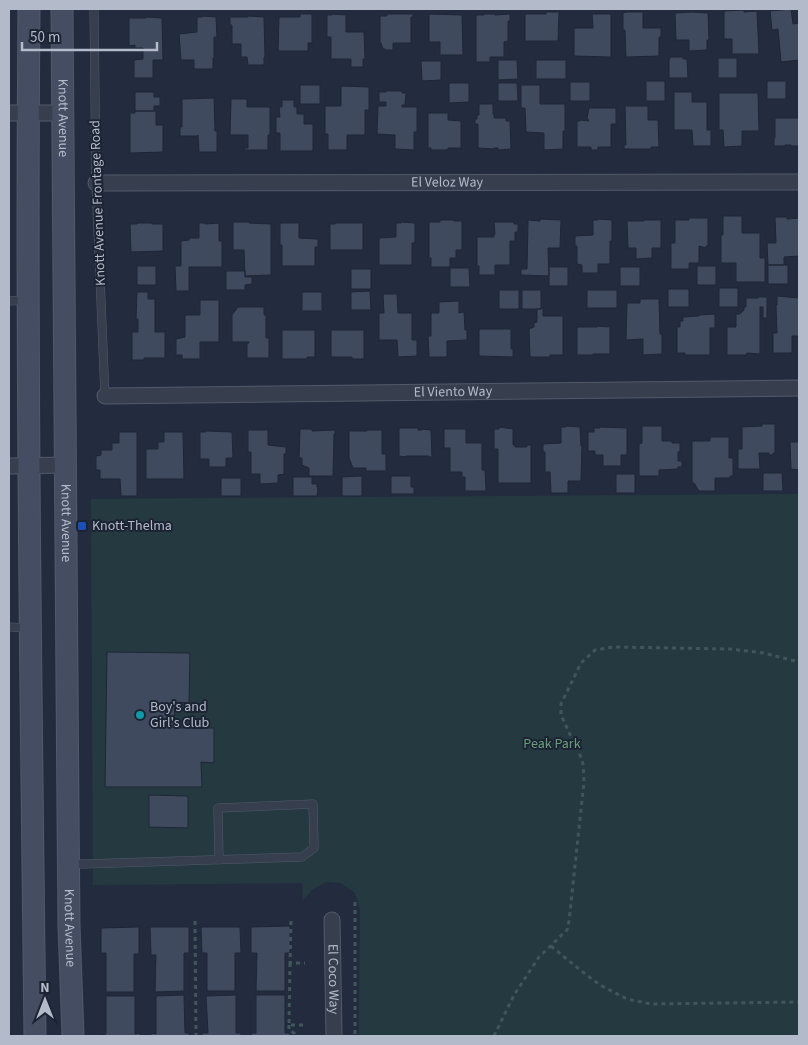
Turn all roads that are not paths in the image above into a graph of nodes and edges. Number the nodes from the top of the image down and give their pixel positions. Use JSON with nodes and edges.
{"nodes":[{"id":1,"x":29,"y":9,"type":"edge"},
{"id":2,"x":62,"y":9,"type":"edge"},
{"id":3,"x":94,"y":9,"type":"edge"},
{"id":4,"x":63,"y":112,"type":"junction"},
{"id":5,"x":18,"y":113,"type":"edge"},
{"id":6,"x":799,"y":182,"type":"edge"},
{"id":7,"x":96,"y":183,"type":"junction"},
{"id":8,"x":19,"y":301,"type":"edge"},
{"id":9,"x":799,"y":388,"type":"edge"},
{"id":10,"x":105,"y":396,"type":"joint"},
{"id":11,"x":19,"y":465,"type":"edge"},
{"id":12,"x":66,"y":465,"type":"junction"},
{"id":13,"x":9,"y":627,"type":"edge"},
{"id":14,"x":30,"y":628,"type":"junction"},
{"id":15,"x":218,"y":860,"type":"junction"},
{"id":16,"x":69,"y":864,"type":"junction"},
{"id":17,"x":332,"y":920,"type":"dead end"},
{"id":18,"x":35,"y":1036,"type":"edge"},
{"id":19,"x":73,"y":1036,"type":"edge"},
{"id":20,"x":334,"y":1036,"type":"edge"}],
"edges":[{"from":1,"to":5,"type":"main road"},
{"from":2,"to":4,"type":"main road","name":"Knott Avenue"},
{"from":3,"to":7,"type":"lane","name":"Knott Avenue Frontage Road"},
{"from":4,"to":5,"type":"street"},
{"from":4,"to":12,"type":"main road","name":"Knott Avenue"},
{"from":5,"to":8,"type":"main road"},
{"from":6,"to":7,"type":"street","name":"El Veloz Way"},
{"from":7,"to":10,"type":"lane","name":"Knott Avenue Frontage Road"},
{"from":8,"to":11,"type":"main road"},
{"from":9,"to":10,"type":"street","name":"El Viento Way"},
{"from":11,"to":12,"type":"street"},
{"from":11,"to":14,"type":"main road"},
{"from":12,"to":16,"type":"main road","name":"Knott Avenue"},
{"from":13,"to":14,"type":"lane"},
{"from":14,"to":18,"type":"main road"},
{"from":15,"to":15,"type":"lane"},
{"from":15,"to":16,"type":"lane"},
{"from":16,"to":19,"type":"main road","name":"Knott Avenue"},
{"from":17,"to":20,"type":"street","name":"El Coco Way"}]}
